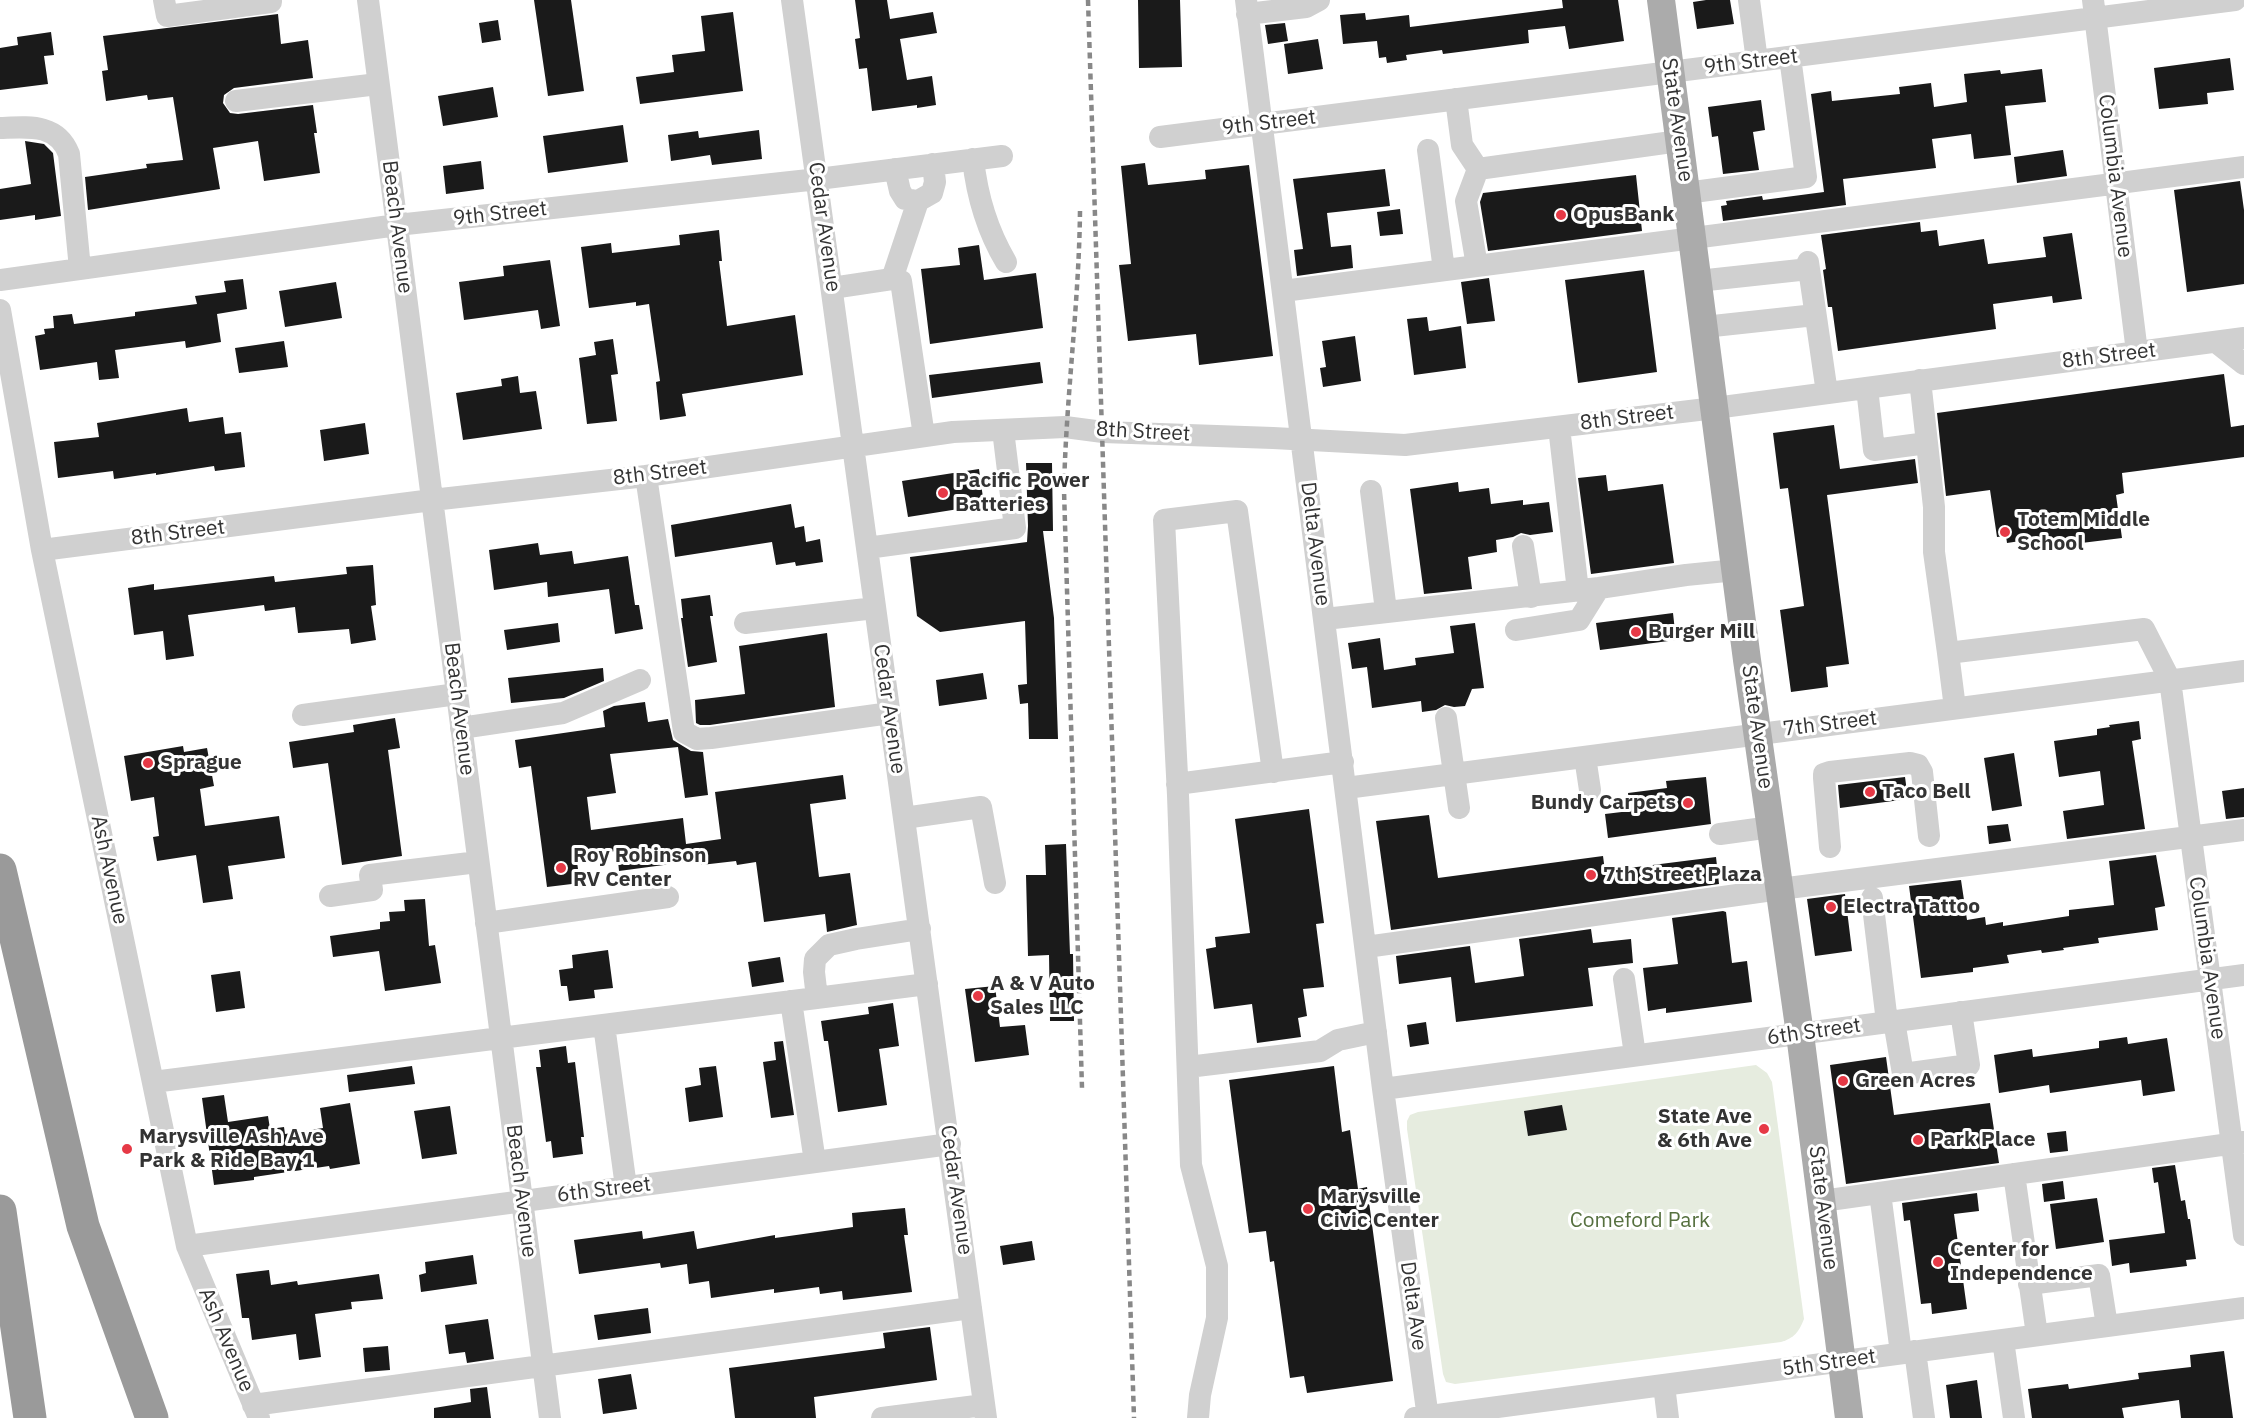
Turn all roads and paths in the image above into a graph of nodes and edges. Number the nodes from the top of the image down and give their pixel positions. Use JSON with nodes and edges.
{"nodes":[{"id":1,"x":164,"y":0,"type":"edge"},
{"id":2,"x":271,"y":0,"type":"edge"},
{"id":3,"x":368,"y":0,"type":"edge"},
{"id":4,"x":792,"y":0,"type":"edge"},
{"id":5,"x":1319,"y":0,"type":"edge"},
{"id":6,"x":1661,"y":0,"type":"edge"},
{"id":7,"x":1749,"y":0,"type":"edge"},
{"id":8,"x":2235,"y":0,"type":"edge"},
{"id":9,"x":1246,"y":7,"type":"edge"},
{"id":10,"x":2094,"y":9,"type":"edge"},
{"id":11,"x":1790,"y":57,"type":"junction"},
{"id":12,"x":1757,"y":61,"type":"junction"},
{"id":13,"x":1670,"y":72,"type":"junction"},
{"id":14,"x":378,"y":84,"type":"junction"},
{"id":15,"x":1456,"y":99,"type":"junction"},
{"id":16,"x":236,"y":101,"type":"dead end"},
{"id":17,"x":1262,"y":124,"type":"junction"},
{"id":18,"x":0,"y":128,"type":"edge"},
{"id":19,"x":1160,"y":137,"type":"dead end"},
{"id":20,"x":1679,"y":141,"type":"junction"},
{"id":21,"x":1428,"y":150,"type":"dead end"},
{"id":22,"x":1002,"y":156,"type":"dead end"},
{"id":23,"x":973,"y":159,"type":"junction"},
{"id":24,"x":933,"y":164,"type":"junction"},
{"id":25,"x":2244,"y":167,"type":"edge"},
{"id":26,"x":895,"y":169,"type":"junction"},
{"id":27,"x":1478,"y":169,"type":"junction"},
{"id":28,"x":818,"y":179,"type":"junction"},
{"id":29,"x":2116,"y":184,"type":"junction"},
{"id":30,"x":1686,"y":193,"type":"junction"},
{"id":31,"x":918,"y":201,"type":"junction"},
{"id":32,"x":397,"y":225,"type":"junction"},
{"id":33,"x":1692,"y":238,"type":"junction"},
{"id":34,"x":1006,"y":262,"type":"dead end"},
{"id":35,"x":1476,"y":266,"type":"junction"},
{"id":36,"x":80,"y":269,"type":"junction"},
{"id":37,"x":1444,"y":270,"type":"junction"},
{"id":38,"x":892,"y":279,"type":"junction"},
{"id":39,"x":0,"y":280,"type":"edge"},
{"id":40,"x":1698,"y":281,"type":"junction"},
{"id":41,"x":832,"y":288,"type":"junction"},
{"id":42,"x":1283,"y":291,"type":"junction"},
{"id":43,"x":0,"y":310,"type":"edge"},
{"id":44,"x":1815,"y":315,"type":"junction"},
{"id":45,"x":1704,"y":327,"type":"junction"},
{"id":46,"x":2244,"y":338,"type":"edge"},
{"id":47,"x":2216,"y":342,"type":"junction"},
{"id":48,"x":2137,"y":352,"type":"junction"},
{"id":49,"x":2244,"y":364,"type":"edge"},
{"id":50,"x":1920,"y":380,"type":"junction"},
{"id":51,"x":1867,"y":388,"type":"junction"},
{"id":52,"x":1827,"y":393,"type":"junction"},
{"id":53,"x":1715,"y":408,"type":"junction"},
{"id":54,"x":1559,"y":427,"type":"junction"},
{"id":55,"x":1003,"y":430,"type":"junction"},
{"id":56,"x":924,"y":436,"type":"junction"},
{"id":57,"x":1302,"y":439,"type":"junction"},
{"id":58,"x":1927,"y":442,"type":"junction"},
{"id":59,"x":854,"y":447,"type":"junction"},
{"id":60,"x":646,"y":476,"type":"junction"},
{"id":61,"x":1371,"y":491,"type":"dead end"},
{"id":62,"x":432,"y":500,"type":"junction"},
{"id":63,"x":1523,"y":546,"type":"dead end"},
{"id":64,"x":867,"y":548,"type":"junction"},
{"id":65,"x":42,"y":550,"type":"junction"},
{"id":66,"x":1736,"y":570,"type":"junction"},
{"id":67,"x":1588,"y":590,"type":"junction"},
{"id":68,"x":1531,"y":597,"type":"junction"},
{"id":69,"x":875,"y":608,"type":"junction"},
{"id":70,"x":1386,"y":611,"type":"junction"},
{"id":71,"x":1325,"y":619,"type":"junction"},
{"id":72,"x":745,"y":623,"type":"dead end"},
{"id":73,"x":1516,"y":630,"type":"dead end"},
{"id":74,"x":1948,"y":653,"type":"junction"},
{"id":75,"x":2244,"y":670,"type":"edge"},
{"id":76,"x":640,"y":680,"type":"dead end"},
{"id":77,"x":2170,"y":680,"type":"junction"},
{"id":78,"x":457,"y":694,"type":"junction"},
{"id":79,"x":1955,"y":708,"type":"junction"},
{"id":80,"x":890,"y":713,"type":"junction"},
{"id":81,"x":303,"y":715,"type":"dead end"},
{"id":82,"x":1446,"y":718,"type":"dead end"},
{"id":83,"x":461,"y":728,"type":"junction"},
{"id":84,"x":1758,"y":734,"type":"junction"},
{"id":85,"x":1585,"y":757,"type":"junction"},
{"id":86,"x":1343,"y":762,"type":"junction"},
{"id":87,"x":1273,"y":772,"type":"junction"},
{"id":88,"x":1454,"y":774,"type":"junction"},
{"id":89,"x":1177,"y":784,"type":"junction"},
{"id":90,"x":1346,"y":788,"type":"junction"},
{"id":91,"x":1590,"y":790,"type":"dead end"},
{"id":92,"x":1459,"y":808,"type":"dead end"},
{"id":93,"x":904,"y":818,"type":"junction"},
{"id":94,"x":1771,"y":826,"type":"junction"},
{"id":95,"x":2244,"y":830,"type":"edge"},
{"id":96,"x":1720,"y":834,"type":"dead end"},
{"id":97,"x":1929,"y":836,"type":"dead end"},
{"id":98,"x":2191,"y":837,"type":"junction"},
{"id":99,"x":1830,"y":847,"type":"dead end"},
{"id":100,"x":478,"y":862,"type":"junction"},
{"id":101,"x":0,"y":870,"type":"edge"},
{"id":102,"x":994,"y":883,"type":"dead end"},
{"id":103,"x":1780,"y":889,"type":"junction"},
{"id":104,"x":330,"y":896,"type":"dead end"},
{"id":105,"x":668,"y":897,"type":"dead end"},
{"id":106,"x":1872,"y":898,"type":"dead end"},
{"id":107,"x":486,"y":923,"type":"junction"},
{"id":108,"x":920,"y":929,"type":"junction"},
{"id":109,"x":1366,"y":947,"type":"junction"},
{"id":110,"x":2244,"y":975,"type":"edge"},
{"id":111,"x":1624,"y":979,"type":"dead end"},
{"id":112,"x":2210,"y":979,"type":"junction"},
{"id":113,"x":927,"y":984,"type":"junction"},
{"id":114,"x":817,"y":998,"type":"junction"},
{"id":115,"x":791,"y":1001,"type":"junction"},
{"id":116,"x":1960,"y":1012,"type":"junction"},
{"id":117,"x":1891,"y":1022,"type":"junction"},
{"id":118,"x":604,"y":1025,"type":"junction"},
{"id":119,"x":1376,"y":1032,"type":"junction"},
{"id":120,"x":1800,"y":1034,"type":"junction"},
{"id":121,"x":501,"y":1039,"type":"junction"},
{"id":122,"x":1635,"y":1055,"type":"junction"},
{"id":123,"x":1188,"y":1067,"type":"junction"},
{"id":124,"x":153,"y":1082,"type":"junction"},
{"id":125,"x":1383,"y":1089,"type":"junction"},
{"id":126,"x":2238,"y":1143,"type":"edge"},
{"id":127,"x":950,"y":1144,"type":"junction"},
{"id":128,"x":814,"y":1162,"type":"junction"},
{"id":129,"x":2014,"y":1174,"type":"junction"},
{"id":130,"x":626,"y":1187,"type":"junction"},
{"id":131,"x":1880,"y":1193,"type":"junction"},
{"id":132,"x":522,"y":1200,"type":"junction"},
{"id":133,"x":1822,"y":1201,"type":"junction"},
{"id":134,"x":0,"y":1211,"type":"edge"},
{"id":135,"x":2244,"y":1235,"type":"edge"},
{"id":136,"x":187,"y":1246,"type":"junction"},
{"id":137,"x":2029,"y":1284,"type":"junction"},
{"id":138,"x":971,"y":1308,"type":"junction"},
{"id":139,"x":2244,"y":1308,"type":"edge"},
{"id":140,"x":2108,"y":1326,"type":"junction"},
{"id":141,"x":2037,"y":1335,"type":"junction"},
{"id":142,"x":2003,"y":1340,"type":"junction"},
{"id":143,"x":1908,"y":1352,"type":"junction"},
{"id":144,"x":1842,"y":1361,"type":"junction"},
{"id":145,"x":544,"y":1367,"type":"junction"},
{"id":146,"x":1664,"y":1385,"type":"junction"},
{"id":147,"x":1562,"y":1408,"type":"edge"},
{"id":148,"x":256,"y":1411,"type":"edge"},
{"id":149,"x":985,"y":1411,"type":"edge"},
{"id":150,"x":1423,"y":1417,"type":"edge"},
{"id":151,"x":30,"y":1418,"type":"edge"},
{"id":152,"x":152,"y":1418,"type":"edge"},
{"id":153,"x":550,"y":1418,"type":"edge"},
{"id":154,"x":882,"y":1418,"type":"edge"},
{"id":155,"x":1198,"y":1418,"type":"edge"},
{"id":156,"x":1668,"y":1418,"type":"edge"},
{"id":157,"x":1849,"y":1418,"type":"edge"},
{"id":158,"x":1924,"y":1418,"type":"edge"},
{"id":159,"x":2014,"y":1418,"type":"edge"}],
"edges":[{"from":1,"to":2,"type":"street"},
{"from":3,"to":14,"type":"street","name":"Beach Avenue"},
{"from":4,"to":28,"type":"street","name":"Cedar Avenue"},
{"from":5,"to":9,"type":"street"},
{"from":6,"to":13,"type":"main road","name":"State Avenue"},
{"from":7,"to":12,"type":"street"},
{"from":8,"to":10,"type":"street","name":"9th Street"},
{"from":9,"to":17,"type":"street","name":"Delta Avenue"},
{"from":10,"to":11,"type":"street","name":"9th Street"},
{"from":10,"to":29,"type":"street","name":"Columbia Avenue"},
{"from":11,"to":12,"type":"street","name":"9th Street"},
{"from":11,"to":30,"type":"street"},
{"from":12,"to":13,"type":"street","name":"9th Street"},
{"from":13,"to":15,"type":"street","name":"9th Street"},
{"from":13,"to":20,"type":"main road","name":"State Avenue"},
{"from":14,"to":16,"type":"street"},
{"from":14,"to":32,"type":"street","name":"Beach Avenue"},
{"from":15,"to":17,"type":"street","name":"9th Street"},
{"from":15,"to":27,"type":"street"},
{"from":17,"to":19,"type":"street","name":"9th Street"},
{"from":17,"to":42,"type":"street","name":"Delta Avenue"},
{"from":18,"to":36,"type":"street"},
{"from":20,"to":27,"type":"street"},
{"from":20,"to":30,"type":"main road","name":"State Avenue"},
{"from":21,"to":37,"type":"street"},
{"from":22,"to":23,"type":"street","name":"9th Street"},
{"from":23,"to":24,"type":"street","name":"9th Street"},
{"from":23,"to":34,"type":"street"},
{"from":24,"to":26,"type":"street","name":"9th Street"},
{"from":24,"to":31,"type":"street"},
{"from":25,"to":29,"type":"street"},
{"from":26,"to":28,"type":"street","name":"9th Street"},
{"from":26,"to":31,"type":"street"},
{"from":27,"to":35,"type":"street"},
{"from":28,"to":32,"type":"street","name":"9th Street"},
{"from":28,"to":41,"type":"street","name":"Cedar Avenue"},
{"from":29,"to":33,"type":"street"},
{"from":29,"to":48,"type":"street","name":"Columbia Avenue"},
{"from":30,"to":33,"type":"main road","name":"State Avenue"},
{"from":31,"to":38,"type":"street"},
{"from":32,"to":36,"type":"street","name":"9th Street"},
{"from":32,"to":62,"type":"street","name":"Beach Avenue"},
{"from":33,"to":35,"type":"street"},
{"from":33,"to":40,"type":"main road","name":"State Avenue"},
{"from":35,"to":37,"type":"street"},
{"from":36,"to":39,"type":"street","name":"9th Street"},
{"from":37,"to":42,"type":"street"},
{"from":38,"to":41,"type":"street"},
{"from":38,"to":56,"type":"street"},
{"from":40,"to":44,"type":"street"},
{"from":40,"to":45,"type":"main road","name":"State Avenue"},
{"from":41,"to":59,"type":"street","name":"Cedar Avenue"},
{"from":42,"to":57,"type":"street","name":"Delta Avenue"},
{"from":43,"to":65,"type":"street","name":"Ash Avenue"},
{"from":44,"to":45,"type":"street"},
{"from":44,"to":52,"type":"street"},
{"from":45,"to":53,"type":"main road","name":"State Avenue"},
{"from":46,"to":47,"type":"street","name":"8th Street"},
{"from":47,"to":48,"type":"street","name":"8th Street"},
{"from":47,"to":49,"type":"street"},
{"from":48,"to":50,"type":"street","name":"8th Street"},
{"from":50,"to":51,"type":"street","name":"8th Street"},
{"from":50,"to":58,"type":"street"},
{"from":51,"to":52,"type":"street","name":"8th Street"},
{"from":51,"to":58,"type":"street"},
{"from":52,"to":53,"type":"street","name":"8th Street"},
{"from":53,"to":54,"type":"street","name":"8th Street"},
{"from":53,"to":66,"type":"main road","name":"State Avenue"},
{"from":54,"to":57,"type":"street","name":"8th Street"},
{"from":54,"to":67,"type":"street"},
{"from":55,"to":56,"type":"street","name":"8th Street"},
{"from":55,"to":57,"type":"street","name":"8th Street"},
{"from":55,"to":64,"type":"street"},
{"from":56,"to":59,"type":"street","name":"8th Street"},
{"from":57,"to":71,"type":"street","name":"Delta Avenue"},
{"from":58,"to":74,"type":"street"},
{"from":59,"to":60,"type":"street","name":"8th Street"},
{"from":59,"to":64,"type":"street","name":"Cedar Avenue"},
{"from":60,"to":62,"type":"street","name":"8th Street"},
{"from":60,"to":80,"type":"street"},
{"from":61,"to":70,"type":"street"},
{"from":62,"to":65,"type":"street","name":"8th Street"},
{"from":62,"to":78,"type":"street","name":"Beach Avenue"},
{"from":63,"to":68,"type":"street"},
{"from":64,"to":69,"type":"street","name":"Cedar Avenue"},
{"from":65,"to":124,"type":"street","name":"Ash Avenue"},
{"from":66,"to":67,"type":"street"},
{"from":66,"to":84,"type":"main road","name":"State Avenue"},
{"from":67,"to":68,"type":"street"},
{"from":67,"to":73,"type":"street"},
{"from":68,"to":70,"type":"street"},
{"from":69,"to":72,"type":"street"},
{"from":69,"to":80,"type":"street","name":"Cedar Avenue"},
{"from":70,"to":71,"type":"street"},
{"from":71,"to":86,"type":"street","name":"Delta Avenue"},
{"from":74,"to":77,"type":"street","name":"Columbia Avenue"},
{"from":74,"to":79,"type":"street"},
{"from":75,"to":77,"type":"street","name":"7th Street"},
{"from":76,"to":83,"type":"street"},
{"from":77,"to":79,"type":"street","name":"7th Street"},
{"from":77,"to":98,"type":"street","name":"Columbia Avenue"},
{"from":78,"to":81,"type":"street"},
{"from":78,"to":83,"type":"street","name":"Beach Avenue"},
{"from":79,"to":84,"type":"street","name":"7th Street"},
{"from":80,"to":93,"type":"street","name":"Cedar Avenue"},
{"from":82,"to":88,"type":"street"},
{"from":83,"to":100,"type":"street","name":"Beach Avenue"},
{"from":84,"to":85,"type":"street","name":"7th Street"},
{"from":84,"to":94,"type":"main road","name":"State Avenue"},
{"from":85,"to":88,"type":"street","name":"7th Street"},
{"from":85,"to":91,"type":"street"},
{"from":86,"to":87,"type":"street"},
{"from":86,"to":90,"type":"street","name":"Delta Avenue"},
{"from":87,"to":89,"type":"street"},
{"from":87,"to":89,"type":"street"},
{"from":88,"to":90,"type":"street","name":"7th Street"},
{"from":88,"to":92,"type":"street"},
{"from":89,"to":123,"type":"street"},
{"from":90,"to":109,"type":"street","name":"Delta Avenue"},
{"from":93,"to":102,"type":"street"},
{"from":93,"to":108,"type":"street","name":"Cedar Avenue"},
{"from":94,"to":96,"type":"street"},
{"from":94,"to":103,"type":"main road","name":"State Avenue"},
{"from":95,"to":98,"type":"street"},
{"from":97,"to":99,"type":"street"},
{"from":98,"to":103,"type":"street"},
{"from":98,"to":112,"type":"street","name":"Columbia Avenue"},
{"from":100,"to":104,"type":"street"},
{"from":100,"to":107,"type":"street","name":"Beach Avenue"},
{"from":101,"to":152,"type":"highway"},
{"from":103,"to":109,"type":"street"},
{"from":103,"to":120,"type":"main road","name":"State Avenue"},
{"from":105,"to":107,"type":"street"},
{"from":106,"to":117,"type":"street"},
{"from":107,"to":121,"type":"street","name":"Beach Avenue"},
{"from":108,"to":113,"type":"street","name":"Cedar Avenue"},
{"from":108,"to":114,"type":"street"},
{"from":109,"to":119,"type":"street","name":"Delta Avenue"},
{"from":110,"to":112,"type":"street","name":"6th Street"},
{"from":111,"to":122,"type":"street"},
{"from":112,"to":116,"type":"street","name":"6th Street"},
{"from":112,"to":126,"type":"street","name":"Columbia Avenue"},
{"from":113,"to":114,"type":"street"},
{"from":113,"to":127,"type":"street","name":"Cedar Avenue"},
{"from":114,"to":115,"type":"street"},
{"from":115,"to":118,"type":"street"},
{"from":115,"to":128,"type":"street"},
{"from":116,"to":117,"type":"street","name":"6th Street"},
{"from":116,"to":117,"type":"street"},
{"from":117,"to":120,"type":"street","name":"6th Street"},
{"from":118,"to":121,"type":"street"},
{"from":118,"to":130,"type":"street"},
{"from":119,"to":123,"type":"street"},
{"from":119,"to":125,"type":"street","name":"Delta Avenue"},
{"from":120,"to":122,"type":"street","name":"6th Street"},
{"from":120,"to":133,"type":"main road","name":"State Avenue"},
{"from":121,"to":124,"type":"street"},
{"from":121,"to":132,"type":"street","name":"Beach Avenue"},
{"from":122,"to":125,"type":"street","name":"6th Street"},
{"from":123,"to":155,"type":"street"},
{"from":124,"to":136,"type":"street","name":"Ash Avenue"},
{"from":125,"to":150,"type":"street","name":"Delta Ave"},
{"from":126,"to":129,"type":"street"},
{"from":126,"to":135,"type":"street","name":"Columbia Avenue"},
{"from":127,"to":128,"type":"street","name":"6th Street"},
{"from":127,"to":138,"type":"street","name":"Cedar Avenue"},
{"from":128,"to":130,"type":"street","name":"6th Street"},
{"from":129,"to":131,"type":"street"},
{"from":129,"to":137,"type":"street"},
{"from":130,"to":132,"type":"street","name":"6th Street"},
{"from":131,"to":133,"type":"street"},
{"from":131,"to":143,"type":"street"},
{"from":132,"to":136,"type":"street","name":"6th Street"},
{"from":132,"to":145,"type":"street","name":"Beach Avenue"},
{"from":133,"to":144,"type":"main road","name":"State Avenue"},
{"from":134,"to":151,"type":"highway"},
{"from":136,"to":148,"type":"street","name":"Ash Avenue"},
{"from":137,"to":140,"type":"street"},
{"from":137,"to":141,"type":"street"},
{"from":138,"to":145,"type":"street"},
{"from":138,"to":149,"type":"street","name":"Cedar Avenue"},
{"from":139,"to":140,"type":"street","name":"5th Street"},
{"from":140,"to":141,"type":"street","name":"5th Street"},
{"from":141,"to":142,"type":"street","name":"5th Street"},
{"from":142,"to":143,"type":"street","name":"5th Street"},
{"from":142,"to":159,"type":"street"},
{"from":143,"to":144,"type":"street","name":"5th Street"},
{"from":143,"to":158,"type":"street"},
{"from":144,"to":146,"type":"street","name":"5th Street"},
{"from":144,"to":157,"type":"main road","name":"State Avenue"},
{"from":145,"to":148,"type":"street"},
{"from":145,"to":153,"type":"street","name":"Beach Avenue"},
{"from":146,"to":147,"type":"street","name":"5th Street"},
{"from":146,"to":156,"type":"street"},
{"from":147,"to":150,"type":"street","name":"5th Street"},
{"from":149,"to":154,"type":"street"}]}
